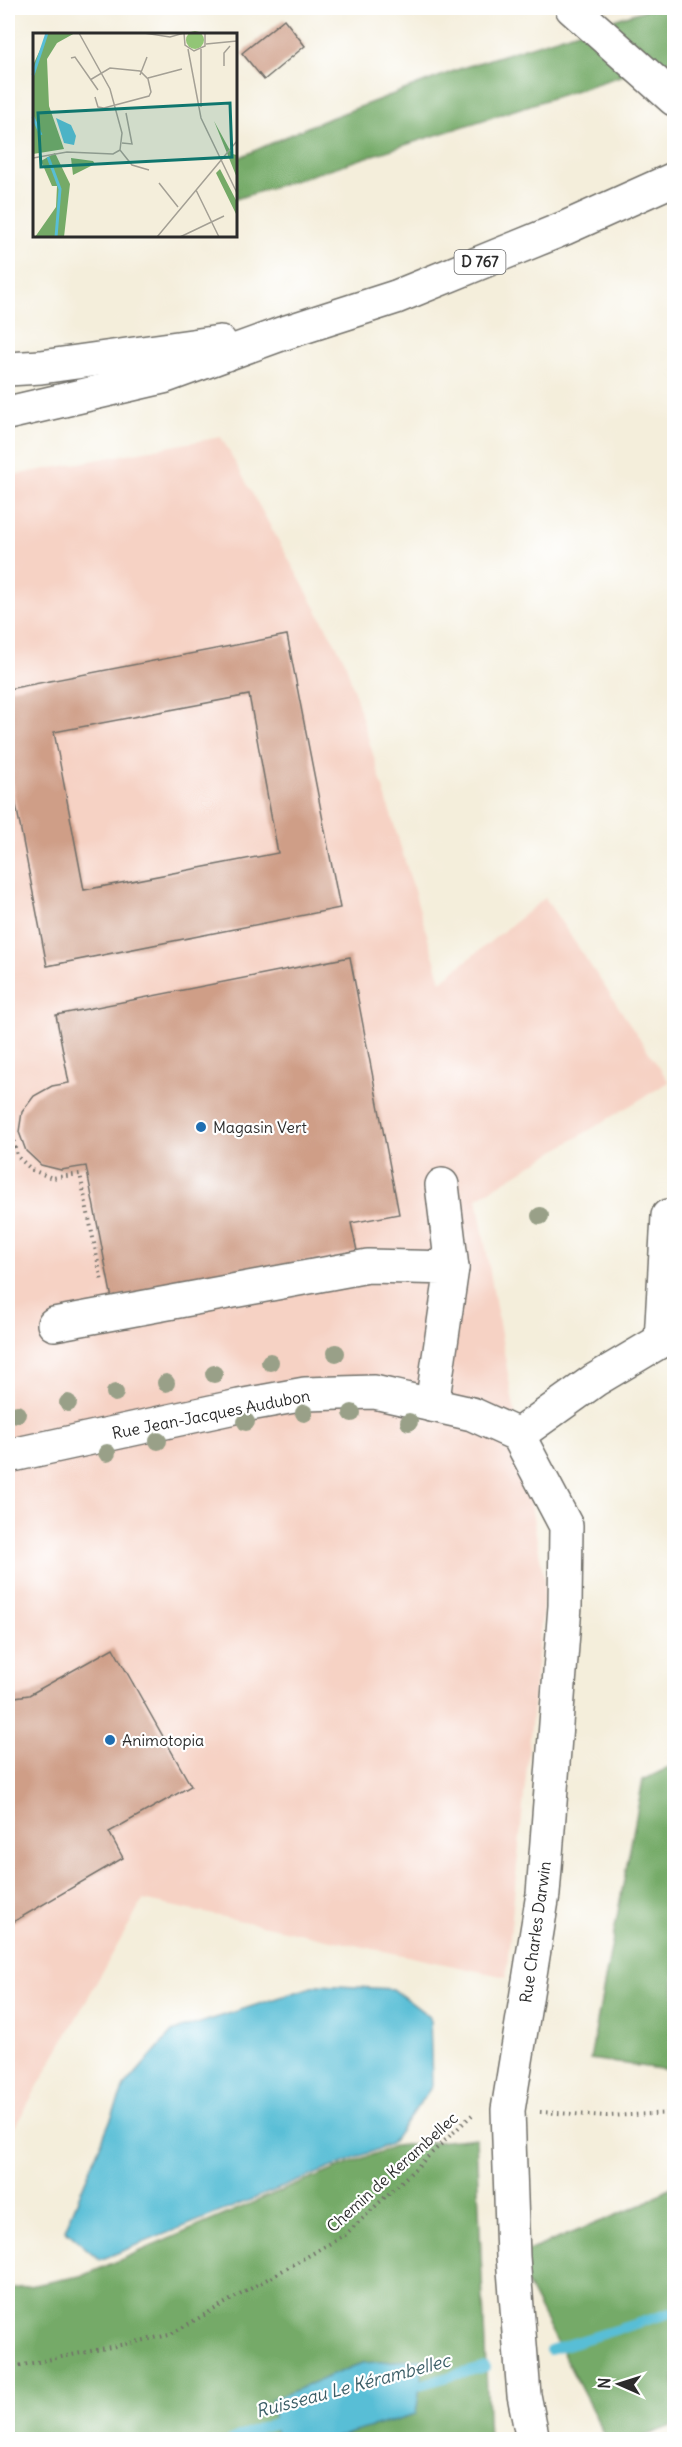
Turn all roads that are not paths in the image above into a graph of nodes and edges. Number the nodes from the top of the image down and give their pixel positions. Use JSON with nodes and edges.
{"nodes":[{"id":1,"x":582,"y":17,"type":"edge"},
{"id":2,"x":675,"y":99,"type":"edge"},
{"id":3,"x":675,"y":179,"type":"edge"},
{"id":4,"x":281,"y":334,"type":"junction"},
{"id":5,"x":8,"y":369,"type":"edge"},
{"id":6,"x":8,"y":412,"type":"edge"},
{"id":7,"x":441,"y":1185,"type":"dead end"},
{"id":8,"x":668,"y":1215,"type":"dead end"},
{"id":9,"x":452,"y":1268,"type":"junction"},
{"id":10,"x":54,"y":1324,"type":"dead end"},
{"id":11,"x":668,"y":1337,"type":"edge"},
{"id":12,"x":432,"y":1405,"type":"junction"},
{"id":13,"x":518,"y":1435,"type":"junction"},
{"id":14,"x":8,"y":1456,"type":"edge"},
{"id":15,"x":533,"y":2439,"type":"edge"}],
"edges":[{"from":1,"to":2,"type":"street"},
{"from":3,"to":4,"type":"street","number":"D 767"},
{"from":4,"to":5,"type":"street","number":"D 767"},
{"from":4,"to":6,"type":"street","number":"D 767"},
{"from":7,"to":9,"type":"street"},
{"from":8,"to":11,"type":"street"},
{"from":9,"to":10,"type":"street"},
{"from":9,"to":12,"type":"street"},
{"from":11,"to":13,"type":"street"},
{"from":12,"to":13,"type":"street","name":"Rue Jean-Jacques Audubon"},
{"from":12,"to":14,"type":"street","name":"Rue Jean-Jacques Audubon"},
{"from":13,"to":15,"type":"street","name":"Rue Charles Darwin"}]}
